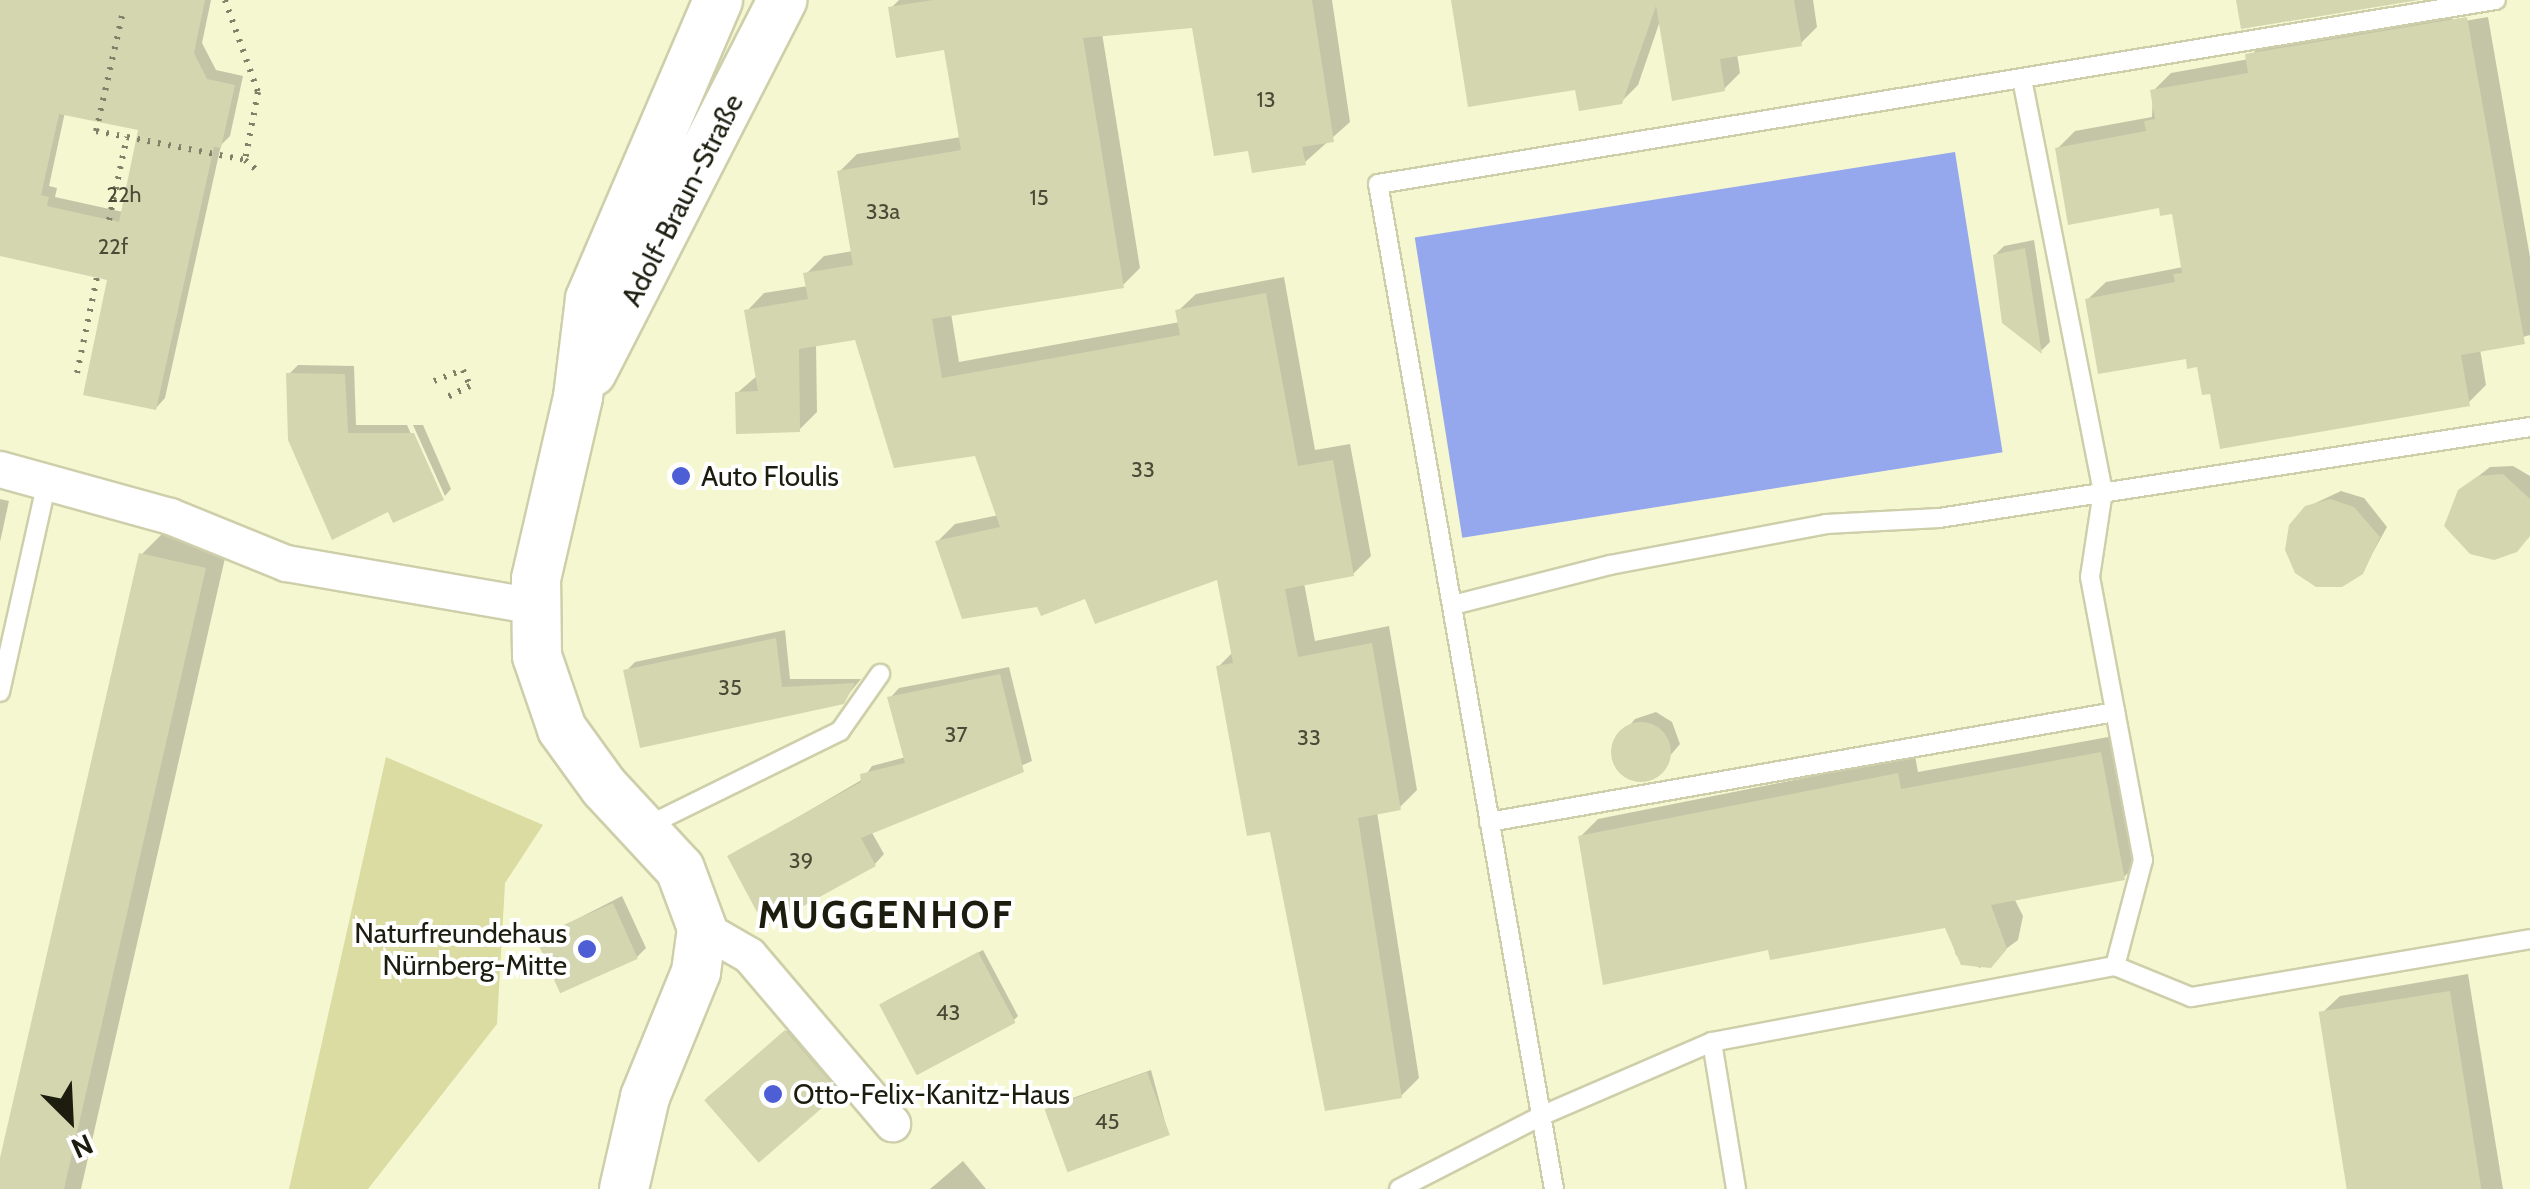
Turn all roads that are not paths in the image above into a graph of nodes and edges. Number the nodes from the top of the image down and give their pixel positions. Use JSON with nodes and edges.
{"nodes":[{"id":1,"x":718,"y":0,"type":"edge"},
{"id":2,"x":782,"y":0,"type":"edge"},
{"id":3,"x":2496,"y":0,"type":"edge"},
{"id":4,"x":2022,"y":79,"type":"junction"},
{"id":5,"x":578,"y":397,"type":"junction"},
{"id":6,"x":2530,"y":427,"type":"edge"},
{"id":7,"x":0,"y":469,"type":"edge"},
{"id":8,"x":48,"y":478,"type":"junction"},
{"id":9,"x":2103,"y":490,"type":"junction"},
{"id":10,"x":1453,"y":604,"type":"junction"},
{"id":11,"x":534,"y":606,"type":"junction"},
{"id":12,"x":880,"y":674,"type":"dead end"},
{"id":13,"x":0,"y":692,"type":"edge"},
{"id":14,"x":2115,"y":712,"type":"junction"},
{"id":15,"x":1489,"y":822,"type":"junction"},
{"id":16,"x":644,"y":828,"type":"junction"},
{"id":17,"x":702,"y":928,"type":"junction"},
{"id":18,"x":2530,"y":939,"type":"edge"},
{"id":19,"x":2115,"y":966,"type":"junction"},
{"id":20,"x":1712,"y":1042,"type":"junction"},
{"id":21,"x":1541,"y":1116,"type":"junction"},
{"id":22,"x":892,"y":1123,"type":"dead end"},
{"id":23,"x":624,"y":1189,"type":"edge"},
{"id":24,"x":1399,"y":1189,"type":"edge"},
{"id":25,"x":1554,"y":1189,"type":"edge"},
{"id":26,"x":1736,"y":1189,"type":"edge"}],
"edges":[{"from":1,"to":5,"type":"main road","name":"Adolf-Braun-Straße"},
{"from":2,"to":5,"type":"main road","name":"Adolf-Braun-Straße"},
{"from":3,"to":4,"type":"lane"},
{"from":4,"to":9,"type":"lane"},
{"from":4,"to":10,"type":"lane"},
{"from":5,"to":11,"type":"main road","name":"Adolf-Braun-Straße"},
{"from":6,"to":9,"type":"lane"},
{"from":7,"to":8,"type":"street"},
{"from":8,"to":11,"type":"street"},
{"from":8,"to":13,"type":"lane"},
{"from":9,"to":10,"type":"lane"},
{"from":9,"to":14,"type":"lane"},
{"from":10,"to":15,"type":"lane"},
{"from":11,"to":16,"type":"main road","name":"Adolf-Braun-Straße"},
{"from":12,"to":16,"type":"lane"},
{"from":14,"to":15,"type":"lane"},
{"from":14,"to":19,"type":"lane"},
{"from":15,"to":21,"type":"lane"},
{"from":16,"to":17,"type":"main road","name":"Adolf-Braun-Straße"},
{"from":17,"to":22,"type":"street"},
{"from":17,"to":23,"type":"main road","name":"Adolf-Braun-Straße"},
{"from":18,"to":19,"type":"lane"},
{"from":19,"to":20,"type":"lane"},
{"from":20,"to":21,"type":"lane"},
{"from":20,"to":26,"type":"lane"},
{"from":21,"to":24,"type":"lane"},
{"from":21,"to":25,"type":"lane"}]}
